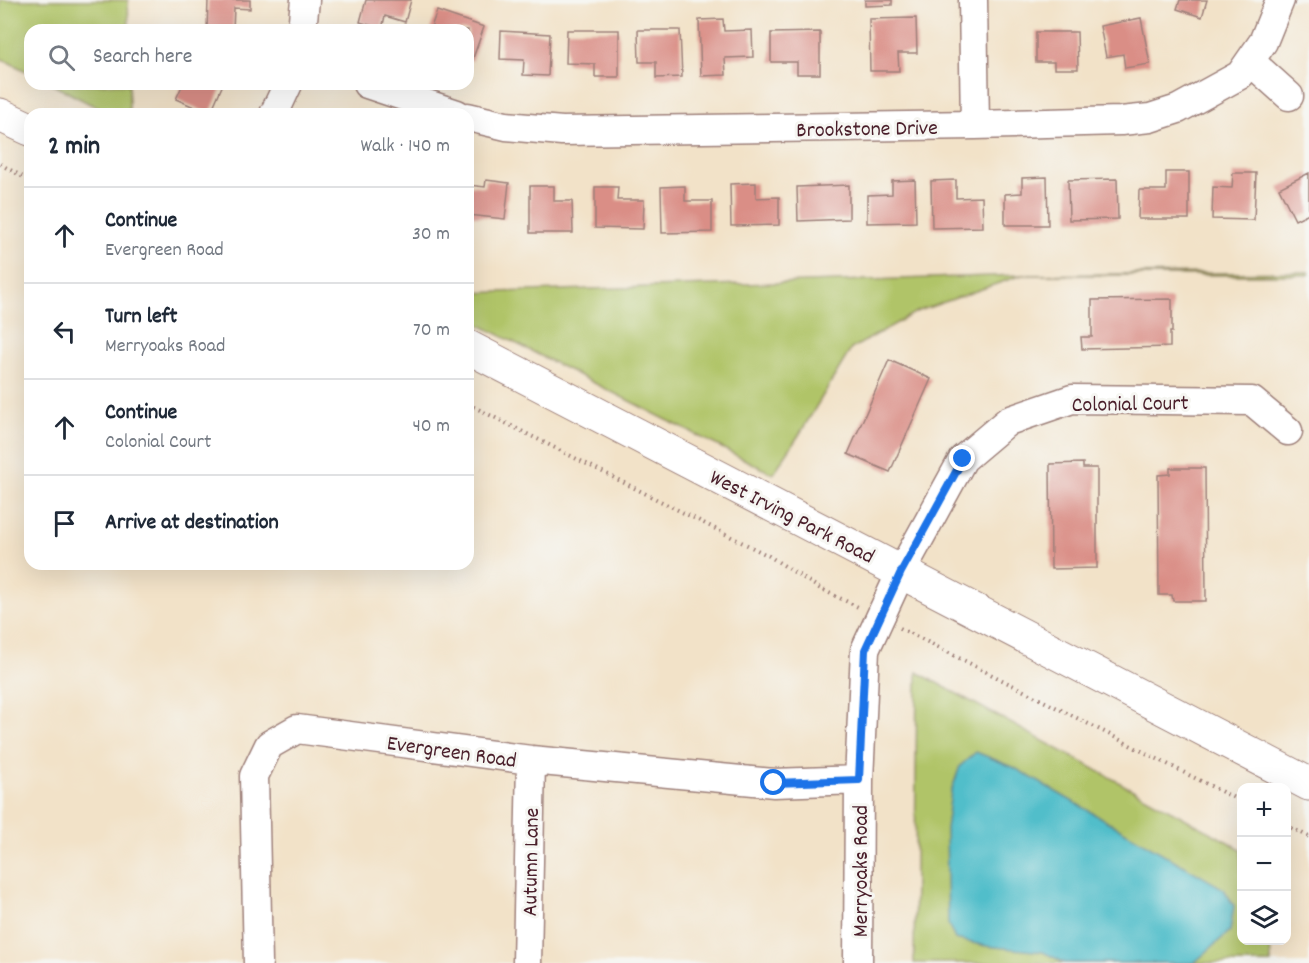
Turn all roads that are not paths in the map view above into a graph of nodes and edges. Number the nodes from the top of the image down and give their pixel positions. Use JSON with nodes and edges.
{"nodes":[{"id":1,"x":305,"y":0,"type":"edge"},
{"id":2,"x":973,"y":0,"type":"edge"},
{"id":3,"x":1280,"y":0,"type":"edge"},
{"id":4,"x":303,"y":24,"type":"edge"},
{"id":5,"x":1250,"y":61,"type":"junction"},
{"id":6,"x":285,"y":90,"type":"edge"},
{"id":7,"x":385,"y":90,"type":"edge"},
{"id":8,"x":1289,"y":96,"type":"dead end"},
{"id":9,"x":277,"y":108,"type":"edge"},
{"id":10,"x":439,"y":108,"type":"edge"},
{"id":11,"x":0,"y":115,"type":"edge"},
{"id":12,"x":474,"y":118,"type":"edge"},
{"id":13,"x":975,"y":125,"type":"junction"},
{"id":14,"x":24,"y":126,"type":"edge"},
{"id":15,"x":474,"y":350,"type":"edge"},
{"id":16,"x":1288,"y":431,"type":"dead end"},
{"id":17,"x":901,"y":572,"type":"junction"},
{"id":18,"x":531,"y":760,"type":"junction"},
{"id":19,"x":859,"y":780,"type":"junction"},
{"id":20,"x":1309,"y":784,"type":"edge"},
{"id":21,"x":258,"y":963,"type":"edge"},
{"id":22,"x":527,"y":963,"type":"edge"},
{"id":23,"x":858,"y":963,"type":"edge"}],
"edges":[{"from":1,"to":4,"type":"street"},
{"from":2,"to":13,"type":"street"},
{"from":3,"to":5,"type":"street","name":"Brookstone Drive"},
{"from":5,"to":8,"type":"street"},
{"from":5,"to":13,"type":"street","name":"Brookstone Drive"},
{"from":6,"to":9,"type":"street"},
{"from":7,"to":10,"type":"street"},
{"from":11,"to":14,"type":"main road"},
{"from":12,"to":13,"type":"street","name":"Brookstone Drive"},
{"from":15,"to":17,"type":"main road","name":"West Irving Park Road"},
{"from":16,"to":17,"type":"street","name":"Colonial Court"},
{"from":17,"to":19,"type":"street","name":"Merryoaks Road"},
{"from":17,"to":20,"type":"main road","name":"West Irving Park Road"},
{"from":18,"to":19,"type":"street","name":"Evergreen Road"},
{"from":18,"to":21,"type":"street","name":"Evergreen Road"},
{"from":18,"to":22,"type":"street","name":"Autumn Lane"},
{"from":19,"to":23,"type":"street","name":"Merryoaks Road"}]}
